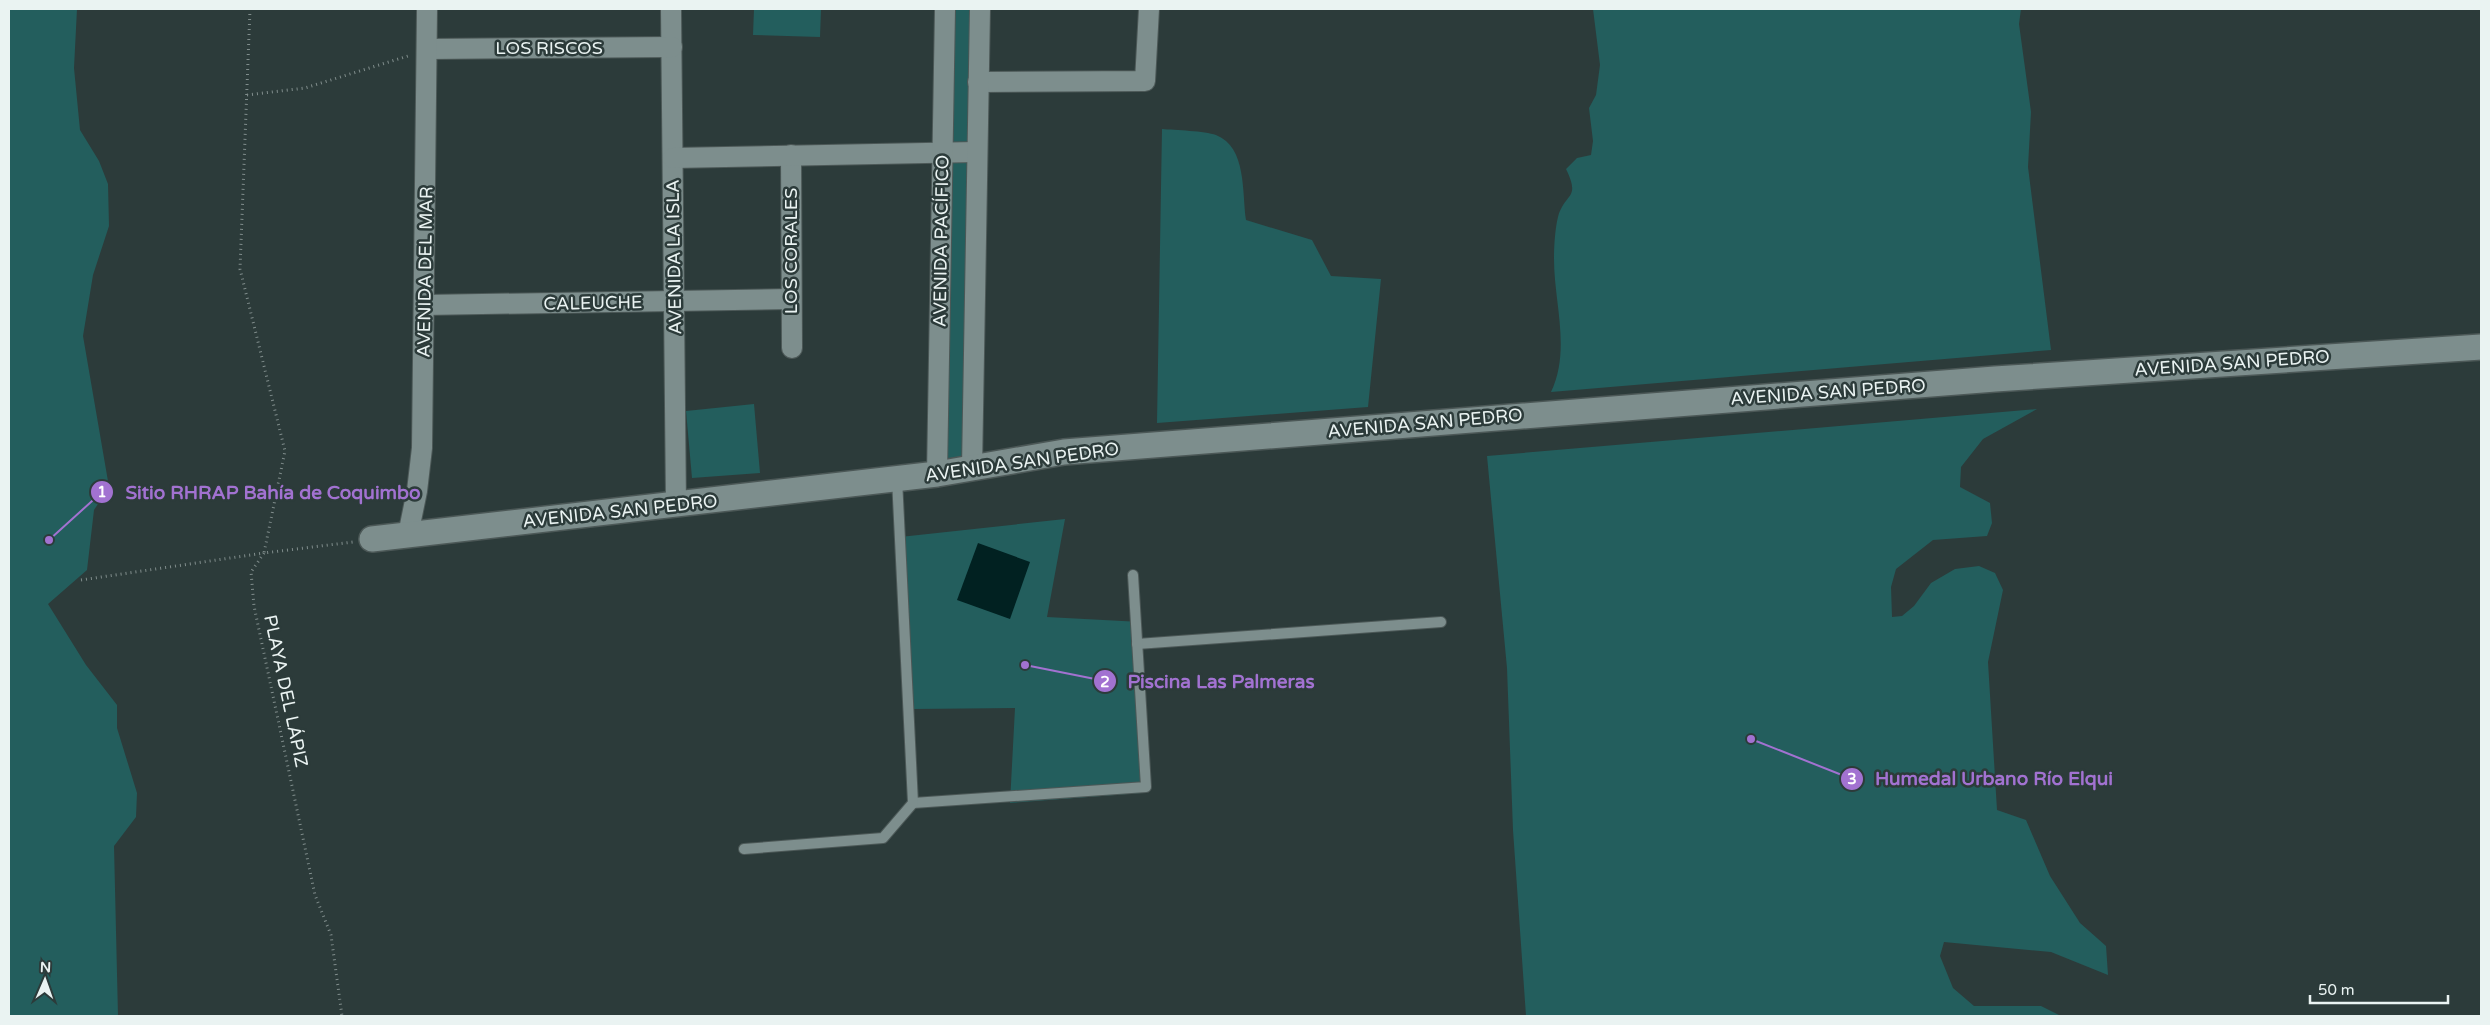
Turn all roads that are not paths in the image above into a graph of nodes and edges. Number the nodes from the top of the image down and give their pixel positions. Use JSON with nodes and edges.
{"nodes":[{"id":1,"x":427,"y":9,"type":"edge"},
{"id":2,"x":672,"y":9,"type":"edge"},
{"id":3,"x":945,"y":9,"type":"edge"},
{"id":4,"x":980,"y":9,"type":"edge"},
{"id":5,"x":1149,"y":9,"type":"edge"},
{"id":6,"x":672,"y":48,"type":"junction"},
{"id":7,"x":427,"y":49,"type":"junction"},
{"id":8,"x":978,"y":82,"type":"junction"},
{"id":9,"x":942,"y":152,"type":"junction"},
{"id":10,"x":976,"y":152,"type":"junction"},
{"id":11,"x":791,"y":155,"type":"junction"},
{"id":12,"x":673,"y":158,"type":"junction"},
{"id":13,"x":791,"y":299,"type":"junction"},
{"id":14,"x":674,"y":301,"type":"junction"},
{"id":15,"x":424,"y":305,"type":"junction"},
{"id":16,"x":2481,"y":347,"type":"edge"},
{"id":17,"x":792,"y":348,"type":"dead end"},
{"id":18,"x":972,"y":468,"type":"junction"},
{"id":19,"x":937,"y":474,"type":"junction"},
{"id":20,"x":897,"y":479,"type":"junction"},
{"id":21,"x":676,"y":505,"type":"junction"},
{"id":22,"x":408,"y":535,"type":"junction"},
{"id":23,"x":372,"y":539,"type":"road end"},
{"id":24,"x":1133,"y":575,"type":"dead end"},
{"id":25,"x":1441,"y":622,"type":"dead end"},
{"id":26,"x":1137,"y":644,"type":"junction"},
{"id":27,"x":913,"y":803,"type":"junction"},
{"id":28,"x":744,"y":849,"type":"dead end"}],
"edges":[{"from":1,"to":7,"type":"street","name":"AVENIDA DEL MAR"},
{"from":2,"to":6,"type":"street","name":"AVENIDA LA ISLA"},
{"from":3,"to":9,"type":"street","name":"AVENIDA PACÍFICO"},
{"from":4,"to":8,"type":"street","name":"AVENIDA PACÍFICO"},
{"from":5,"to":8,"type":"street"},
{"from":6,"to":7,"type":"street","name":"LOS RISCOS"},
{"from":6,"to":12,"type":"street","name":"AVENIDA LA ISLA"},
{"from":7,"to":15,"type":"street","name":"AVENIDA DEL MAR"},
{"from":8,"to":10,"type":"street","name":"AVENIDA PACÍFICO"},
{"from":9,"to":10,"type":"street"},
{"from":9,"to":11,"type":"street"},
{"from":9,"to":19,"type":"street","name":"AVENIDA PACÍFICO"},
{"from":10,"to":18,"type":"street","name":"AVENIDA PACÍFICO"},
{"from":11,"to":12,"type":"street"},
{"from":11,"to":13,"type":"street","name":"LOS CORALES"},
{"from":12,"to":14,"type":"street","name":"AVENIDA LA ISLA"},
{"from":13,"to":14,"type":"street","name":"CALEUCHE"},
{"from":13,"to":17,"type":"street","name":"LOS CORALES"},
{"from":14,"to":15,"type":"street","name":"CALEUCHE"},
{"from":14,"to":21,"type":"street","name":"AVENIDA LA ISLA"},
{"from":15,"to":22,"type":"street","name":"AVENIDA DEL MAR"},
{"from":16,"to":18,"type":"street","name":"AVENIDA SAN PEDRO"},
{"from":18,"to":19,"type":"street","name":"AVENIDA SAN PEDRO"},
{"from":19,"to":20,"type":"street","name":"AVENIDA SAN PEDRO"},
{"from":20,"to":21,"type":"street","name":"AVENIDA SAN PEDRO"},
{"from":20,"to":27,"type":"lane"},
{"from":21,"to":22,"type":"street","name":"AVENIDA SAN PEDRO"},
{"from":22,"to":23,"type":"street","name":"AVENIDA SAN PEDRO"},
{"from":24,"to":26,"type":"lane"},
{"from":25,"to":26,"type":"lane"},
{"from":26,"to":27,"type":"lane"},
{"from":27,"to":28,"type":"lane"}]}
